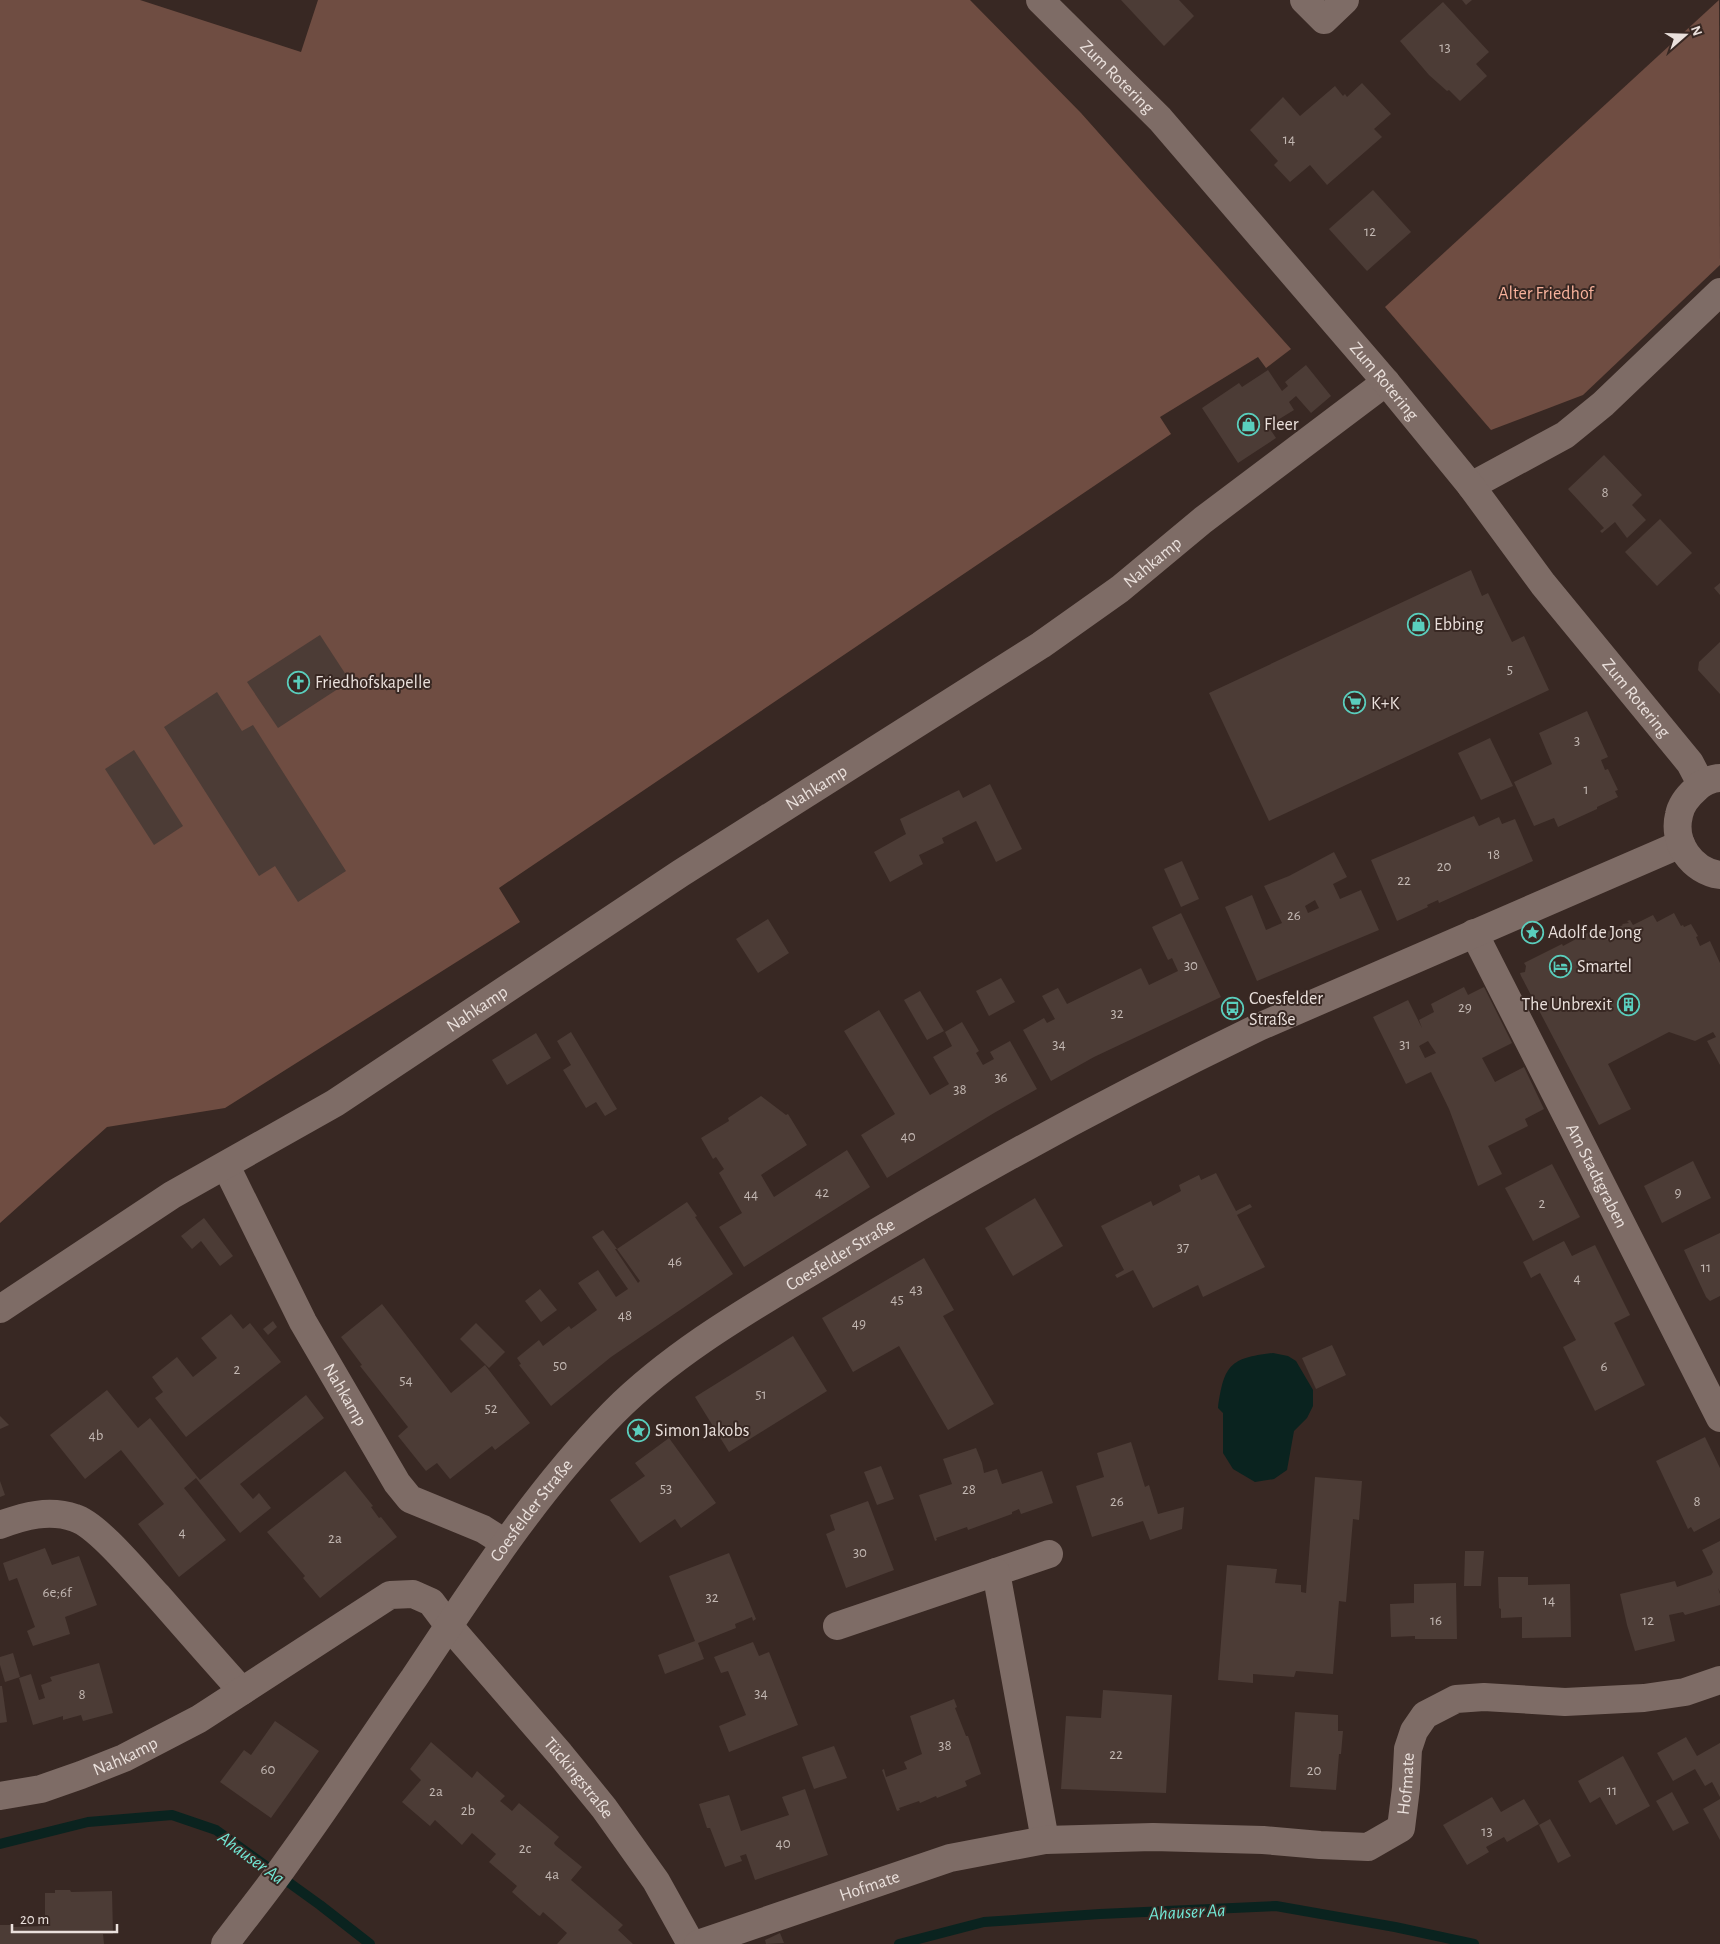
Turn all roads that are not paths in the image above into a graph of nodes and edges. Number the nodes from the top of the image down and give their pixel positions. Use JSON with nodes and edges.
{"nodes":[{"id":1,"x":1040,"y":0,"type":"edge"},
{"id":2,"x":1304,"y":0,"type":"edge"},
{"id":3,"x":1345,"y":0,"type":"edge"},
{"id":4,"x":1720,"y":292,"type":"edge"},
{"id":5,"x":1386,"y":382,"type":"junction"},
{"id":6,"x":1471,"y":486,"type":"junction"},
{"id":7,"x":1711,"y":781,"type":"edge"},
{"id":8,"x":1681,"y":844,"type":"junction"},
{"id":9,"x":1720,"y":875,"type":"edge"},
{"id":10,"x":1474,"y":932,"type":"junction"},
{"id":11,"x":226,"y":1166,"type":"junction"},
{"id":12,"x":0,"y":1309,"type":"edge"},
{"id":13,"x":1720,"y":1418,"type":"edge"},
{"id":14,"x":0,"y":1525,"type":"edge"},
{"id":15,"x":505,"y":1543,"type":"junction"},
{"id":16,"x":1049,"y":1554,"type":"dead end"},
{"id":17,"x":996,"y":1572,"type":"junction"},
{"id":18,"x":449,"y":1626,"type":"junction"},
{"id":19,"x":837,"y":1626,"type":"dead end"},
{"id":20,"x":1720,"y":1680,"type":"edge"},
{"id":21,"x":242,"y":1691,"type":"junction"},
{"id":22,"x":0,"y":1796,"type":"edge"},
{"id":23,"x":1045,"y":1840,"type":"junction"},
{"id":24,"x":225,"y":1944,"type":"edge"},
{"id":25,"x":691,"y":1944,"type":"edge"},
{"id":26,"x":698,"y":1944,"type":"edge"}],
"edges":[{"from":1,"to":5,"type":"street","name":"Zum Rotering"},
{"from":2,"to":3,"type":"street"},
{"from":4,"to":6,"type":"street"},
{"from":5,"to":6,"type":"street","name":"Zum Rotering"},
{"from":5,"to":11,"type":"street","name":"Nahkamp"},
{"from":6,"to":7,"type":"street","name":"Zum Rotering"},
{"from":7,"to":8,"type":"street"},
{"from":8,"to":9,"type":"street"},
{"from":8,"to":10,"type":"street","name":"Coesfelder Straße"},
{"from":10,"to":13,"type":"street","name":"Am Stadtgraben"},
{"from":10,"to":15,"type":"street","name":"Coesfelder Straße"},
{"from":11,"to":12,"type":"street","name":"Nahkamp"},
{"from":11,"to":15,"type":"street","name":"Nahkamp"},
{"from":14,"to":21,"type":"street"},
{"from":15,"to":18,"type":"street","name":"Coesfelder Straße"},
{"from":16,"to":17,"type":"street"},
{"from":17,"to":19,"type":"street"},
{"from":17,"to":23,"type":"street"},
{"from":18,"to":21,"type":"street","name":"Nahkamp"},
{"from":18,"to":24,"type":"street","name":"Coesfelder Straße"},
{"from":18,"to":25,"type":"street","name":"Tückingstraße"},
{"from":20,"to":23,"type":"street","name":"Hofmate"},
{"from":21,"to":22,"type":"street","name":"Nahkamp"},
{"from":23,"to":26,"type":"street","name":"Hofmate"}]}
